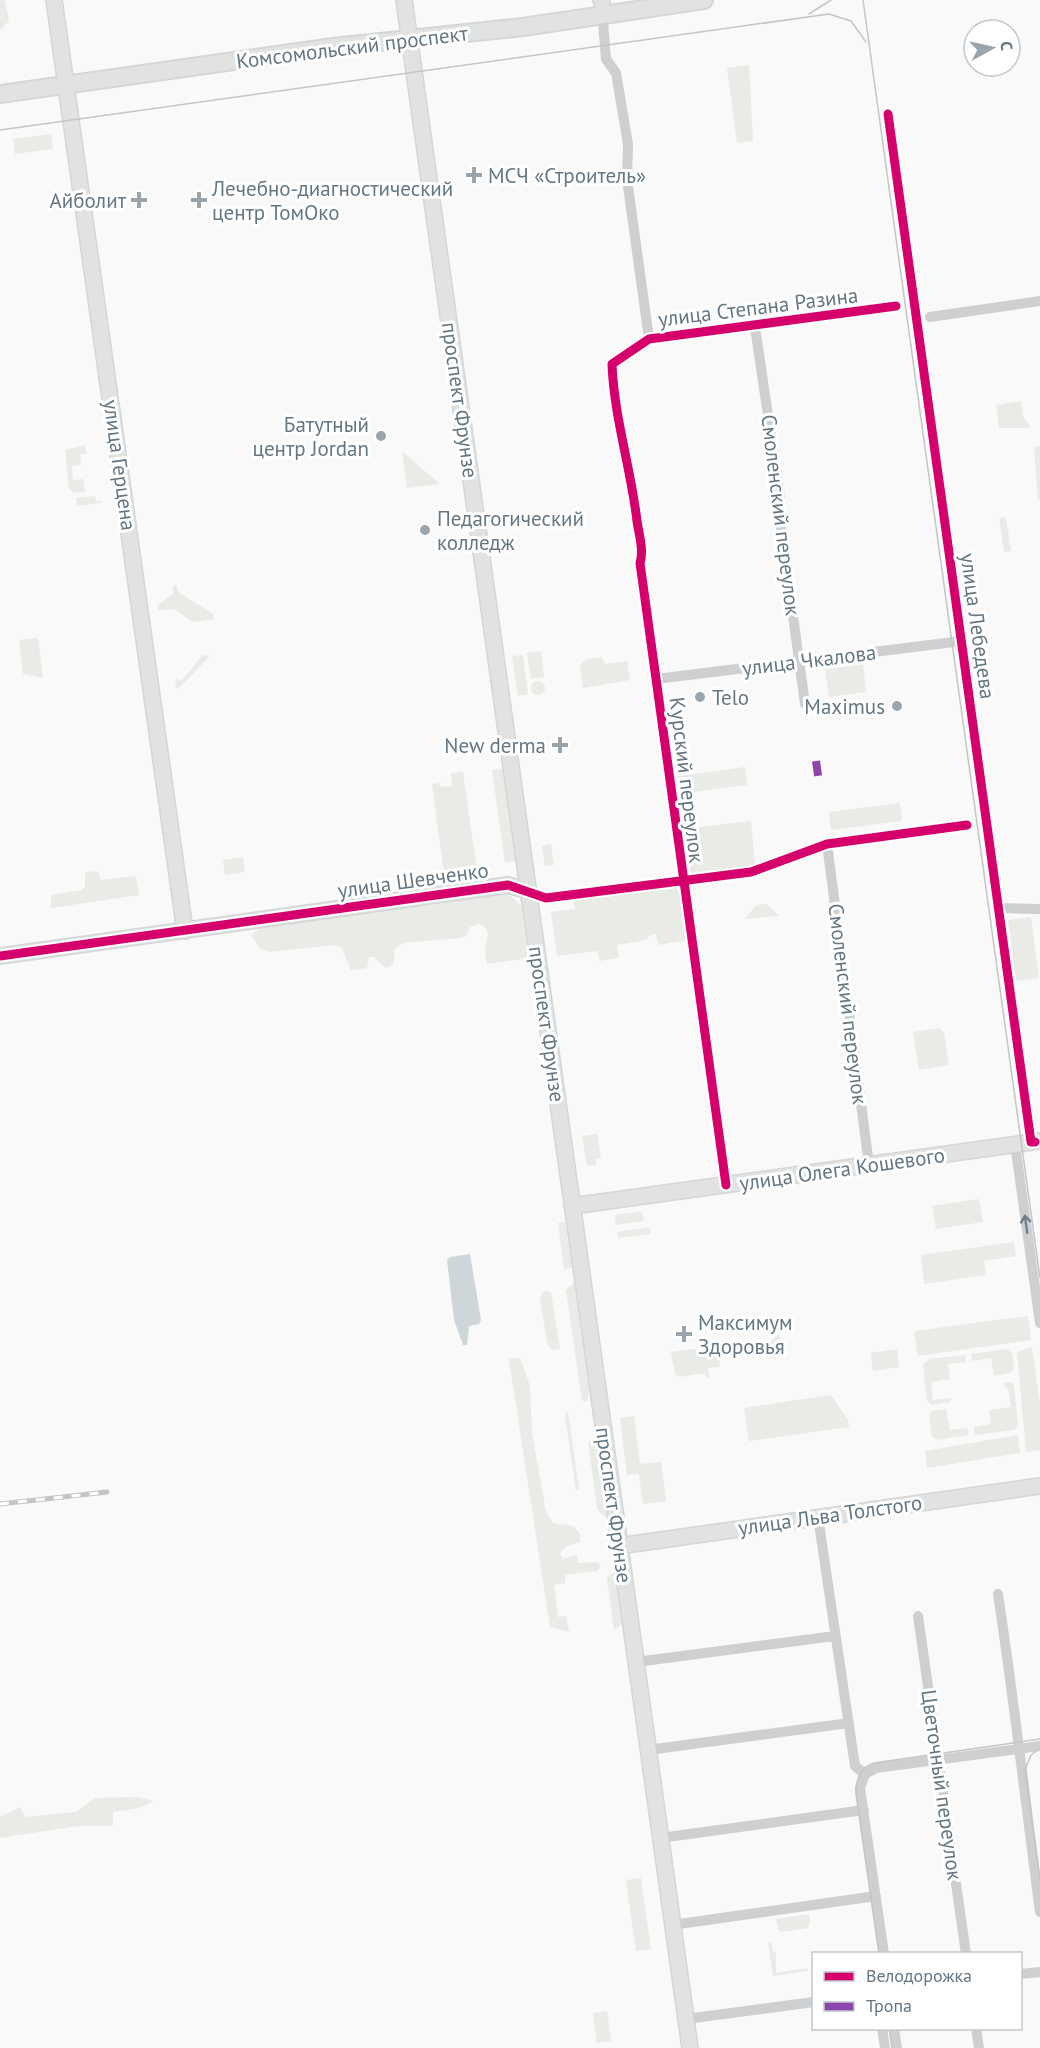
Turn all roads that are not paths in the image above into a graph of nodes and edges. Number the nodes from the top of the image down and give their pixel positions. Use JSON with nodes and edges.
{"nodes":[{"id":1,"x":54,"y":0,"type":"edge"},
{"id":2,"x":404,"y":0,"type":"edge"},
{"id":3,"x":627,"y":0,"type":"edge"},
{"id":4,"x":704,"y":0,"type":"edge"},
{"id":5,"x":602,"y":6,"type":"edge"},
{"id":6,"x":408,"y":35,"type":"junction"},
{"id":7,"x":65,"y":81,"type":"junction"},
{"id":8,"x":0,"y":85,"type":"edge"},
{"id":9,"x":0,"y":94,"type":"edge"},
{"id":10,"x":888,"y":114,"type":"dead end"},
{"id":11,"x":1040,"y":301,"type":"edge"},
{"id":12,"x":897,"y":306,"type":"dead end"},
{"id":13,"x":930,"y":317,"type":"dead end"},
{"id":14,"x":755,"y":327,"type":"junction"},
{"id":15,"x":649,"y":339,"type":"junction"},
{"id":16,"x":613,"y":382,"type":"joint"},
{"id":17,"x":962,"y":641,"type":"junction"},
{"id":18,"x":800,"y":662,"type":"junction"},
{"id":19,"x":656,"y":679,"type":"junction"},
{"id":20,"x":805,"y":704,"type":"dead end"},
{"id":21,"x":967,"y":825,"type":"dead end"},
{"id":22,"x":827,"y":844,"type":"junction"},
{"id":23,"x":682,"y":880,"type":"junction"},
{"id":24,"x":528,"y":891,"type":"junction"},
{"id":25,"x":1000,"y":908,"type":"junction"},
{"id":26,"x":1040,"y":909,"type":"edge"},
{"id":27,"x":185,"y":931,"type":"junction"},
{"id":28,"x":0,"y":956,"type":"edge"},
{"id":29,"x":1029,"y":1142,"type":"edge"},
{"id":30,"x":869,"y":1165,"type":"junction"},
{"id":31,"x":726,"y":1185,"type":"junction"},
{"id":32,"x":572,"y":1206,"type":"junction"},
{"id":33,"x":1040,"y":1323,"type":"edge"},
{"id":34,"x":1040,"y":1486,"type":"edge"},
{"id":35,"x":818,"y":1517,"type":"junction"},
{"id":36,"x":620,"y":1546,"type":"junction"},
{"id":37,"x":998,"y":1594,"type":"dead end"},
{"id":38,"x":918,"y":1616,"type":"dead end"},
{"id":39,"x":836,"y":1636,"type":"junction"},
{"id":40,"x":636,"y":1662,"type":"junction"},
{"id":41,"x":849,"y":1723,"type":"junction"},
{"id":42,"x":1040,"y":1746,"type":"edge"},
{"id":43,"x":1020,"y":1748,"type":"junction"},
{"id":44,"x":648,"y":1750,"type":"junction"},
{"id":45,"x":939,"y":1758,"type":"junction"},
{"id":46,"x":865,"y":1774,"type":"junction"},
{"id":47,"x":864,"y":1810,"type":"junction"},
{"id":48,"x":660,"y":1838,"type":"junction"},
{"id":49,"x":876,"y":1896,"type":"junction"},
{"id":50,"x":1040,"y":1912,"type":"edge"},
{"id":51,"x":672,"y":1925,"type":"junction"},
{"id":52,"x":884,"y":1952,"type":"edge"},
{"id":53,"x":966,"y":1952,"type":"edge"},
{"id":54,"x":1040,"y":1972,"type":"edge"},
{"id":55,"x":1022,"y":1974,"type":"edge"},
{"id":56,"x":812,"y":2002,"type":"edge"},
{"id":57,"x":686,"y":2019,"type":"junction"},
{"id":58,"x":882,"y":2030,"type":"edge"},
{"id":59,"x":894,"y":2030,"type":"edge"},
{"id":60,"x":976,"y":2030,"type":"edge"},
{"id":61,"x":690,"y":2048,"type":"edge"},
{"id":62,"x":885,"y":2048,"type":"edge"},
{"id":63,"x":897,"y":2048,"type":"edge"},
{"id":64,"x":979,"y":2048,"type":"edge"}],
"edges":[{"from":1,"to":7,"type":"street","name":"улица Герцена"},
{"from":2,"to":6,"type":"street","name":"проспект Фрунзе"},
{"from":3,"to":5,"type":"main road","name":"Комсомольский проспект"},
{"from":4,"to":5,"type":"main road","name":"Комсомольский проспект"},
{"from":5,"to":6,"type":"main road","name":"Комсомольский проспект"},
{"from":5,"to":15,"type":"street"},
{"from":6,"to":7,"type":"main road","name":"Комсомольский проспект"},
{"from":6,"to":24,"type":"street","name":"проспект Фрунзе"},
{"from":7,"to":8,"type":"main road","name":"Комсомольский проспект"},
{"from":7,"to":9,"type":"main road","name":"Комсомольский проспект"},
{"from":7,"to":27,"type":"street","name":"улица Герцена"},
{"from":10,"to":17,"type":"street","name":"улица Лебедева"},
{"from":11,"to":13,"type":"street"},
{"from":12,"to":14,"type":"street","name":"улица Степана Разина"},
{"from":14,"to":15,"type":"street","name":"улица Степана Разина"},
{"from":14,"to":18,"type":"street","name":"Смоленский переулок"},
{"from":15,"to":16,"type":"street","name":"улица Степана Разина"},
{"from":16,"to":19,"type":"street","name":"Курский переулок"},
{"from":17,"to":18,"type":"street","name":"улица Чкалова"},
{"from":17,"to":25,"type":"street","name":"улица Лебедева"},
{"from":18,"to":19,"type":"street","name":"улица Чкалова"},
{"from":18,"to":20,"type":"street","name":"Смоленский переулок"},
{"from":19,"to":23,"type":"street","name":"Курский переулок"},
{"from":21,"to":22,"type":"street","name":"улица Шевченко"},
{"from":22,"to":23,"type":"street","name":"улица Шевченко"},
{"from":22,"to":30,"type":"street","name":"Смоленский переулок"},
{"from":23,"to":24,"type":"street","name":"улица Шевченко"},
{"from":23,"to":31,"type":"street","name":"Курский переулок"},
{"from":24,"to":27,"type":"street","name":"улица Шевченко"},
{"from":24,"to":32,"type":"street","name":"проспект Фрунзе"},
{"from":25,"to":26,"type":"street"},
{"from":25,"to":29,"type":"street","name":"улица Лебедева"},
{"from":27,"to":28,"type":"street","name":"улица Шевченко"},
{"from":29,"to":30,"type":"street","name":"улица Олега Кошевого"},
{"from":33,"to":29,"type":"street","name":"улица Лебедева","one_way":true},
{"from":30,"to":31,"type":"street","name":"улица Олега Кошевого"},
{"from":31,"to":32,"type":"street","name":"улица Олега Кошевого"},
{"from":32,"to":36,"type":"street","name":"проспект Фрунзе"},
{"from":34,"to":35,"type":"street","name":"улица Льва Толстого"},
{"from":35,"to":36,"type":"street","name":"улица Льва Толстого"},
{"from":35,"to":39,"type":"street"},
{"from":36,"to":40,"type":"street","name":"проспект Фрунзе"},
{"from":37,"to":43,"type":"street"},
{"from":38,"to":45,"type":"street","name":"Цветочный переулок"},
{"from":39,"to":40,"type":"street"},
{"from":39,"to":41,"type":"street"},
{"from":40,"to":44,"type":"street","name":"проспект Фрунзе"},
{"from":41,"to":44,"type":"street"},
{"from":41,"to":46,"type":"street"},
{"from":42,"to":43,"type":"street"},
{"from":43,"to":45,"type":"street"},
{"from":43,"to":50,"type":"street"},
{"from":44,"to":48,"type":"street","name":"проспект Фрунзе"},
{"from":45,"to":46,"type":"street"},
{"from":45,"to":53,"type":"street","name":"Цветочный переулок"},
{"from":46,"to":47,"type":"street"},
{"from":47,"to":48,"type":"street"},
{"from":47,"to":49,"type":"street"},
{"from":48,"to":51,"type":"street","name":"проспект Фрунзе"},
{"from":49,"to":51,"type":"street"},
{"from":49,"to":52,"type":"street"},
{"from":51,"to":57,"type":"street","name":"проспект Фрунзе"},
{"from":54,"to":55,"type":"street"},
{"from":56,"to":57,"type":"street"},
{"from":57,"to":61,"type":"street","name":"проспект Фрунзе"},
{"from":58,"to":62,"type":"street"},
{"from":59,"to":63,"type":"street"},
{"from":60,"to":64,"type":"street"}]}
